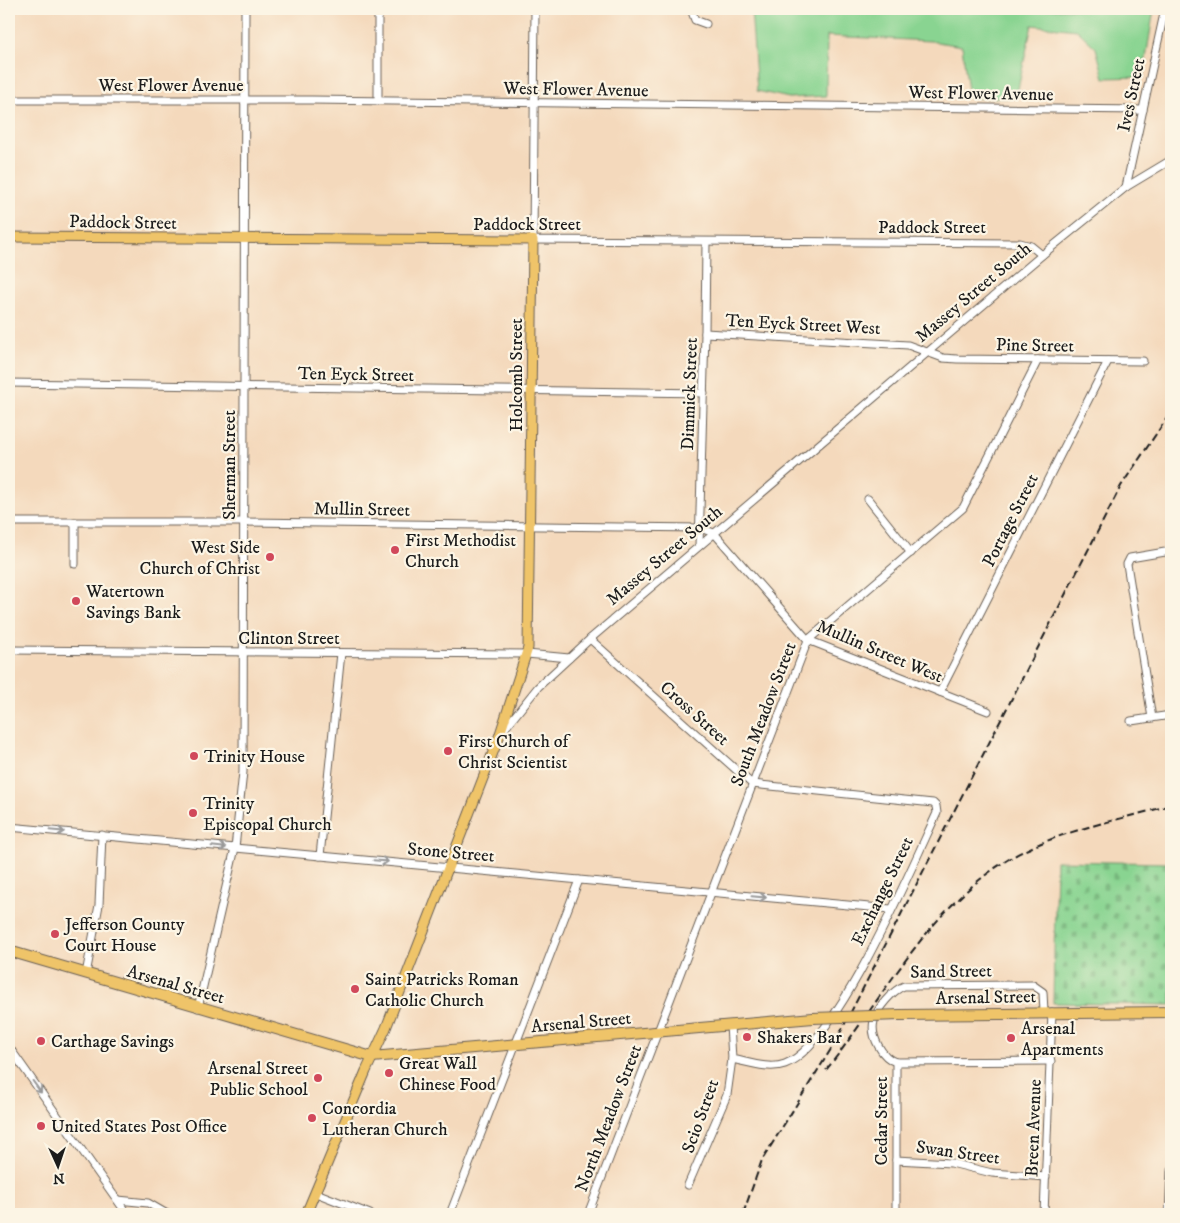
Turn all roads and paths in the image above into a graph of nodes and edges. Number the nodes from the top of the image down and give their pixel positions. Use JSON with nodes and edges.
{"nodes":[{"id":1,"x":245,"y":9,"type":"edge"},
{"id":2,"x":378,"y":9,"type":"edge"},
{"id":3,"x":535,"y":9,"type":"edge"},
{"id":4,"x":691,"y":9,"type":"edge"},
{"id":5,"x":1164,"y":9,"type":"edge"},
{"id":6,"x":706,"y":24,"type":"dead end"},
{"id":7,"x":9,"y":100,"type":"edge"},
{"id":8,"x":244,"y":100,"type":"junction"},
{"id":9,"x":378,"y":101,"type":"junction"},
{"id":10,"x":534,"y":103,"type":"junction"},
{"id":11,"x":1142,"y":110,"type":"junction"},
{"id":12,"x":1171,"y":160,"type":"edge"},
{"id":13,"x":1126,"y":187,"type":"junction"},
{"id":14,"x":9,"y":237,"type":"edge"},
{"id":15,"x":244,"y":238,"type":"junction"},
{"id":16,"x":533,"y":240,"type":"junction"},
{"id":17,"x":706,"y":242,"type":"junction"},
{"id":18,"x":1042,"y":255,"type":"junction"},
{"id":19,"x":705,"y":333,"type":"junction"},
{"id":20,"x":927,"y":352,"type":"junction"},
{"id":21,"x":1038,"y":360,"type":"junction"},
{"id":22,"x":1108,"y":361,"type":"junction"},
{"id":23,"x":1143,"y":361,"type":"dead end"},
{"id":24,"x":9,"y":383,"type":"edge"},
{"id":25,"x":245,"y":388,"type":"junction"},
{"id":26,"x":532,"y":390,"type":"junction"},
{"id":27,"x":704,"y":393,"type":"junction"},
{"id":28,"x":868,"y":499,"type":"dead end"},
{"id":29,"x":9,"y":522,"type":"edge"},
{"id":30,"x":75,"y":522,"type":"junction"},
{"id":31,"x":244,"y":522,"type":"junction"},
{"id":32,"x":531,"y":525,"type":"junction"},
{"id":33,"x":700,"y":528,"type":"junction"},
{"id":34,"x":714,"y":533,"type":"junction"},
{"id":35,"x":699,"y":546,"type":"junction"},
{"id":36,"x":1171,"y":551,"type":"edge"},
{"id":37,"x":911,"y":553,"type":"junction"},
{"id":38,"x":75,"y":564,"type":"dead end"},
{"id":39,"x":590,"y":639,"type":"junction"},
{"id":40,"x":808,"y":640,"type":"junction"},
{"id":41,"x":9,"y":650,"type":"edge"},
{"id":42,"x":243,"y":652,"type":"junction"},
{"id":43,"x":341,"y":653,"type":"junction"},
{"id":44,"x":527,"y":654,"type":"junction"},
{"id":45,"x":569,"y":658,"type":"junction"},
{"id":46,"x":940,"y":692,"type":"junction"},
{"id":47,"x":988,"y":711,"type":"dead end"},
{"id":48,"x":1171,"y":715,"type":"edge"},
{"id":49,"x":1152,"y":718,"type":"junction"},
{"id":50,"x":1131,"y":721,"type":"dead end"},
{"id":51,"x":499,"y":737,"type":"junction"},
{"id":52,"x":752,"y":784,"type":"junction"},
{"id":53,"x":9,"y":827,"type":"edge"},
{"id":54,"x":102,"y":835,"type":"junction"},
{"id":55,"x":235,"y":848,"type":"junction"},
{"id":56,"x":320,"y":856,"type":"junction"},
{"id":57,"x":447,"y":867,"type":"junction"},
{"id":58,"x":579,"y":880,"type":"junction"},
{"id":59,"x":710,"y":892,"type":"junction"},
{"id":60,"x":891,"y":909,"type":"junction"},
{"id":61,"x":9,"y":951,"type":"edge"},
{"id":62,"x":86,"y":974,"type":"junction"},
{"id":63,"x":198,"y":1008,"type":"junction"},
{"id":64,"x":1048,"y":1012,"type":"junction"},
{"id":65,"x":1171,"y":1012,"type":"edge"},
{"id":66,"x":730,"y":1025,"type":"junction"},
{"id":67,"x":656,"y":1032,"type":"junction"},
{"id":68,"x":514,"y":1045,"type":"junction"},
{"id":69,"x":9,"y":1047,"type":"edge"},
{"id":70,"x":372,"y":1058,"type":"junction"},
{"id":71,"x":732,"y":1059,"type":"junction"},
{"id":72,"x":1051,"y":1061,"type":"junction"},
{"id":73,"x":896,"y":1062,"type":"junction"},
{"id":74,"x":896,"y":1160,"type":"junction"},
{"id":75,"x":1171,"y":1170,"type":"edge"},
{"id":76,"x":1046,"y":1177,"type":"junction"},
{"id":77,"x":688,"y":1185,"type":"dead end"},
{"id":78,"x":316,"y":1192,"type":"junction"},
{"id":79,"x":118,"y":1200,"type":"junction"},
{"id":80,"x":127,"y":1214,"type":"edge"},
{"id":81,"x":166,"y":1214,"type":"edge"},
{"id":82,"x":306,"y":1214,"type":"edge"},
{"id":83,"x":370,"y":1214,"type":"edge"},
{"id":84,"x":450,"y":1214,"type":"edge"},
{"id":85,"x":588,"y":1214,"type":"edge"},
{"id":86,"x":896,"y":1214,"type":"edge"},
{"id":87,"x":1044,"y":1214,"type":"edge"},
{"id":88,"x":1169,"y":1214,"type":"edge"}],
"edges":[{"from":1,"to":8,"type":"street","name":"Sherman Street"},
{"from":2,"to":9,"type":"street"},
{"from":3,"to":10,"type":"street","name":"Holcomb Street"},
{"from":4,"to":6,"type":"street"},
{"from":5,"to":11,"type":"street","name":"Ives Street"},
{"from":7,"to":8,"type":"street","name":"West Flower Avenue"},
{"from":8,"to":9,"type":"street","name":"West Flower Avenue"},
{"from":8,"to":15,"type":"street","name":"Sherman Street"},
{"from":9,"to":10,"type":"street","name":"West Flower Avenue"},
{"from":10,"to":11,"type":"street","name":"West Flower Avenue"},
{"from":10,"to":16,"type":"street","name":"Holcomb Street"},
{"from":11,"to":13,"type":"street","name":"Ives Street"},
{"from":12,"to":13,"type":"street","name":"Massey Street South"},
{"from":13,"to":18,"type":"street","name":"Massey Street South"},
{"from":14,"to":15,"type":"main road","name":"Paddock Street"},
{"from":15,"to":16,"type":"main road","name":"Paddock Street"},
{"from":15,"to":25,"type":"street","name":"Sherman Street"},
{"from":16,"to":17,"type":"street","name":"Paddock Street"},
{"from":16,"to":26,"type":"main road","name":"Holcomb Street"},
{"from":17,"to":18,"type":"street","name":"Paddock Street"},
{"from":17,"to":19,"type":"street","name":"Dimmick Street"},
{"from":18,"to":20,"type":"street","name":"Massey Street South"},
{"from":19,"to":20,"type":"street","name":"Ten Eyck Street West"},
{"from":19,"to":27,"type":"street","name":"Dimmick Street"},
{"from":20,"to":21,"type":"street","name":"Pine Street"},
{"from":20,"to":34,"type":"street","name":"Massey Street South"},
{"from":21,"to":22,"type":"street","name":"Pine Street"},
{"from":21,"to":37,"type":"street","name":"South Meadow Street"},
{"from":22,"to":23,"type":"street","name":"Pine Street"},
{"from":22,"to":46,"type":"street","name":"Portage Street"},
{"from":24,"to":25,"type":"street","name":"Ten Eyck Street"},
{"from":25,"to":26,"type":"street","name":"Ten Eyck Street"},
{"from":25,"to":31,"type":"street","name":"Sherman Street"},
{"from":26,"to":27,"type":"street","name":"Ten Eyck Street"},
{"from":26,"to":32,"type":"main road","name":"Holcomb Street"},
{"from":27,"to":33,"type":"street","name":"Dimmick Street"},
{"from":28,"to":37,"type":"street"},
{"from":29,"to":30,"type":"street","name":"Mullin Street"},
{"from":30,"to":31,"type":"street","name":"Mullin Street"},
{"from":30,"to":38,"type":"street"},
{"from":31,"to":32,"type":"street","name":"Mullin Street"},
{"from":31,"to":42,"type":"street","name":"Sherman Street"},
{"from":32,"to":33,"type":"street","name":"Mullin Street"},
{"from":32,"to":44,"type":"main road","name":"Holcomb Street"},
{"from":33,"to":34,"type":"street","name":"Mullin Street"},
{"from":33,"to":35,"type":"street","name":"Dimmick Street"},
{"from":34,"to":35,"type":"street","name":"Massey Street South"},
{"from":34,"to":40,"type":"street","name":"Mullin Street West"},
{"from":35,"to":39,"type":"street","name":"Massey Street South"},
{"from":36,"to":49,"type":"street"},
{"from":37,"to":40,"type":"street","name":"South Meadow Street"},
{"from":39,"to":45,"type":"street","name":"Massey Street South"},
{"from":39,"to":52,"type":"street","name":"Cross Street"},
{"from":40,"to":46,"type":"street","name":"Mullin Street West"},
{"from":40,"to":52,"type":"street","name":"South Meadow Street"},
{"from":41,"to":42,"type":"street","name":"Clinton Street"},
{"from":42,"to":43,"type":"street","name":"Clinton Street"},
{"from":42,"to":55,"type":"street","name":"Sherman Street"},
{"from":43,"to":44,"type":"street","name":"Clinton Street"},
{"from":43,"to":56,"type":"street"},
{"from":44,"to":45,"type":"street","name":"Clinton Street"},
{"from":44,"to":51,"type":"main road","name":"Holcomb Street"},
{"from":45,"to":51,"type":"street","name":"Massey Street South"},
{"from":46,"to":47,"type":"street","name":"Mullin Street West"},
{"from":48,"to":49,"type":"street"},
{"from":49,"to":50,"type":"street"},
{"from":51,"to":57,"type":"main road","name":"Massey Street South"},
{"from":52,"to":59,"type":"street","name":"South Meadow Street"},
{"from":52,"to":60,"type":"street","name":"Exchange Street"},
{"from":53,"to":54,"type":"street","name":"Stone Street","one_way":true},
{"from":54,"to":55,"type":"street","name":"Stone Street","one_way":true},
{"from":54,"to":62,"type":"street"},
{"from":55,"to":56,"type":"street","name":"Stone Street"},
{"from":55,"to":63,"type":"street","name":"Sherman Street"},
{"from":56,"to":57,"type":"street","name":"Stone Street","one_way":true},
{"from":57,"to":58,"type":"street","name":"Stone Street"},
{"from":57,"to":70,"type":"main road","name":"Massey Street South"},
{"from":58,"to":59,"type":"street","name":"Stone Street"},
{"from":58,"to":68,"type":"street"},
{"from":59,"to":60,"type":"street","name":"Stone Street","one_way":true},
{"from":59,"to":67,"type":"street","name":"South Meadow Street"},
{"from":60,"to":71,"type":"street","name":"Exchange Street"},
{"from":61,"to":62,"type":"highway","name":"Arsenal Street"},
{"from":62,"to":63,"type":"highway","name":"Arsenal Street"},
{"from":63,"to":70,"type":"highway","name":"Arsenal Street"},
{"from":64,"to":65,"type":"highway","name":"Arsenal Street"},
{"from":64,"to":66,"type":"highway","name":"Arsenal Street","bridge":true},
{"from":64,"to":72,"type":"street","name":"Breen Avenue"},
{"from":64,"to":73,"type":"street","name":"Sand Street"},
{"from":66,"to":67,"type":"highway","name":"Arsenal Street"},
{"from":66,"to":71,"type":"street","name":"Scio Street"},
{"from":67,"to":68,"type":"highway","name":"Arsenal Street"},
{"from":67,"to":85,"type":"street","name":"North Meadow Street"},
{"from":68,"to":70,"type":"highway","name":"Arsenal Street"},
{"from":68,"to":84,"type":"street"},
{"from":69,"to":79,"type":"street","one_way":true},
{"from":70,"to":78,"type":"main road","name":"Massey Street South"},
{"from":71,"to":77,"type":"street","name":"Scio Street"},
{"from":72,"to":73,"type":"street","name":"Cedar Street"},
{"from":72,"to":76,"type":"street","name":"Breen Avenue"},
{"from":73,"to":74,"type":"street","name":"Cedar Street"},
{"from":74,"to":76,"type":"street","name":"Swan Street"},
{"from":74,"to":86,"type":"street","name":"Cedar Street"},
{"from":75,"to":88,"type":"street"},
{"from":76,"to":87,"type":"street","name":"Breen Avenue"},
{"from":78,"to":82,"type":"main road","name":"Massey Street South"},
{"from":78,"to":83,"type":"street"},
{"from":79,"to":80,"type":"street"},
{"from":79,"to":81,"type":"street"}]}
